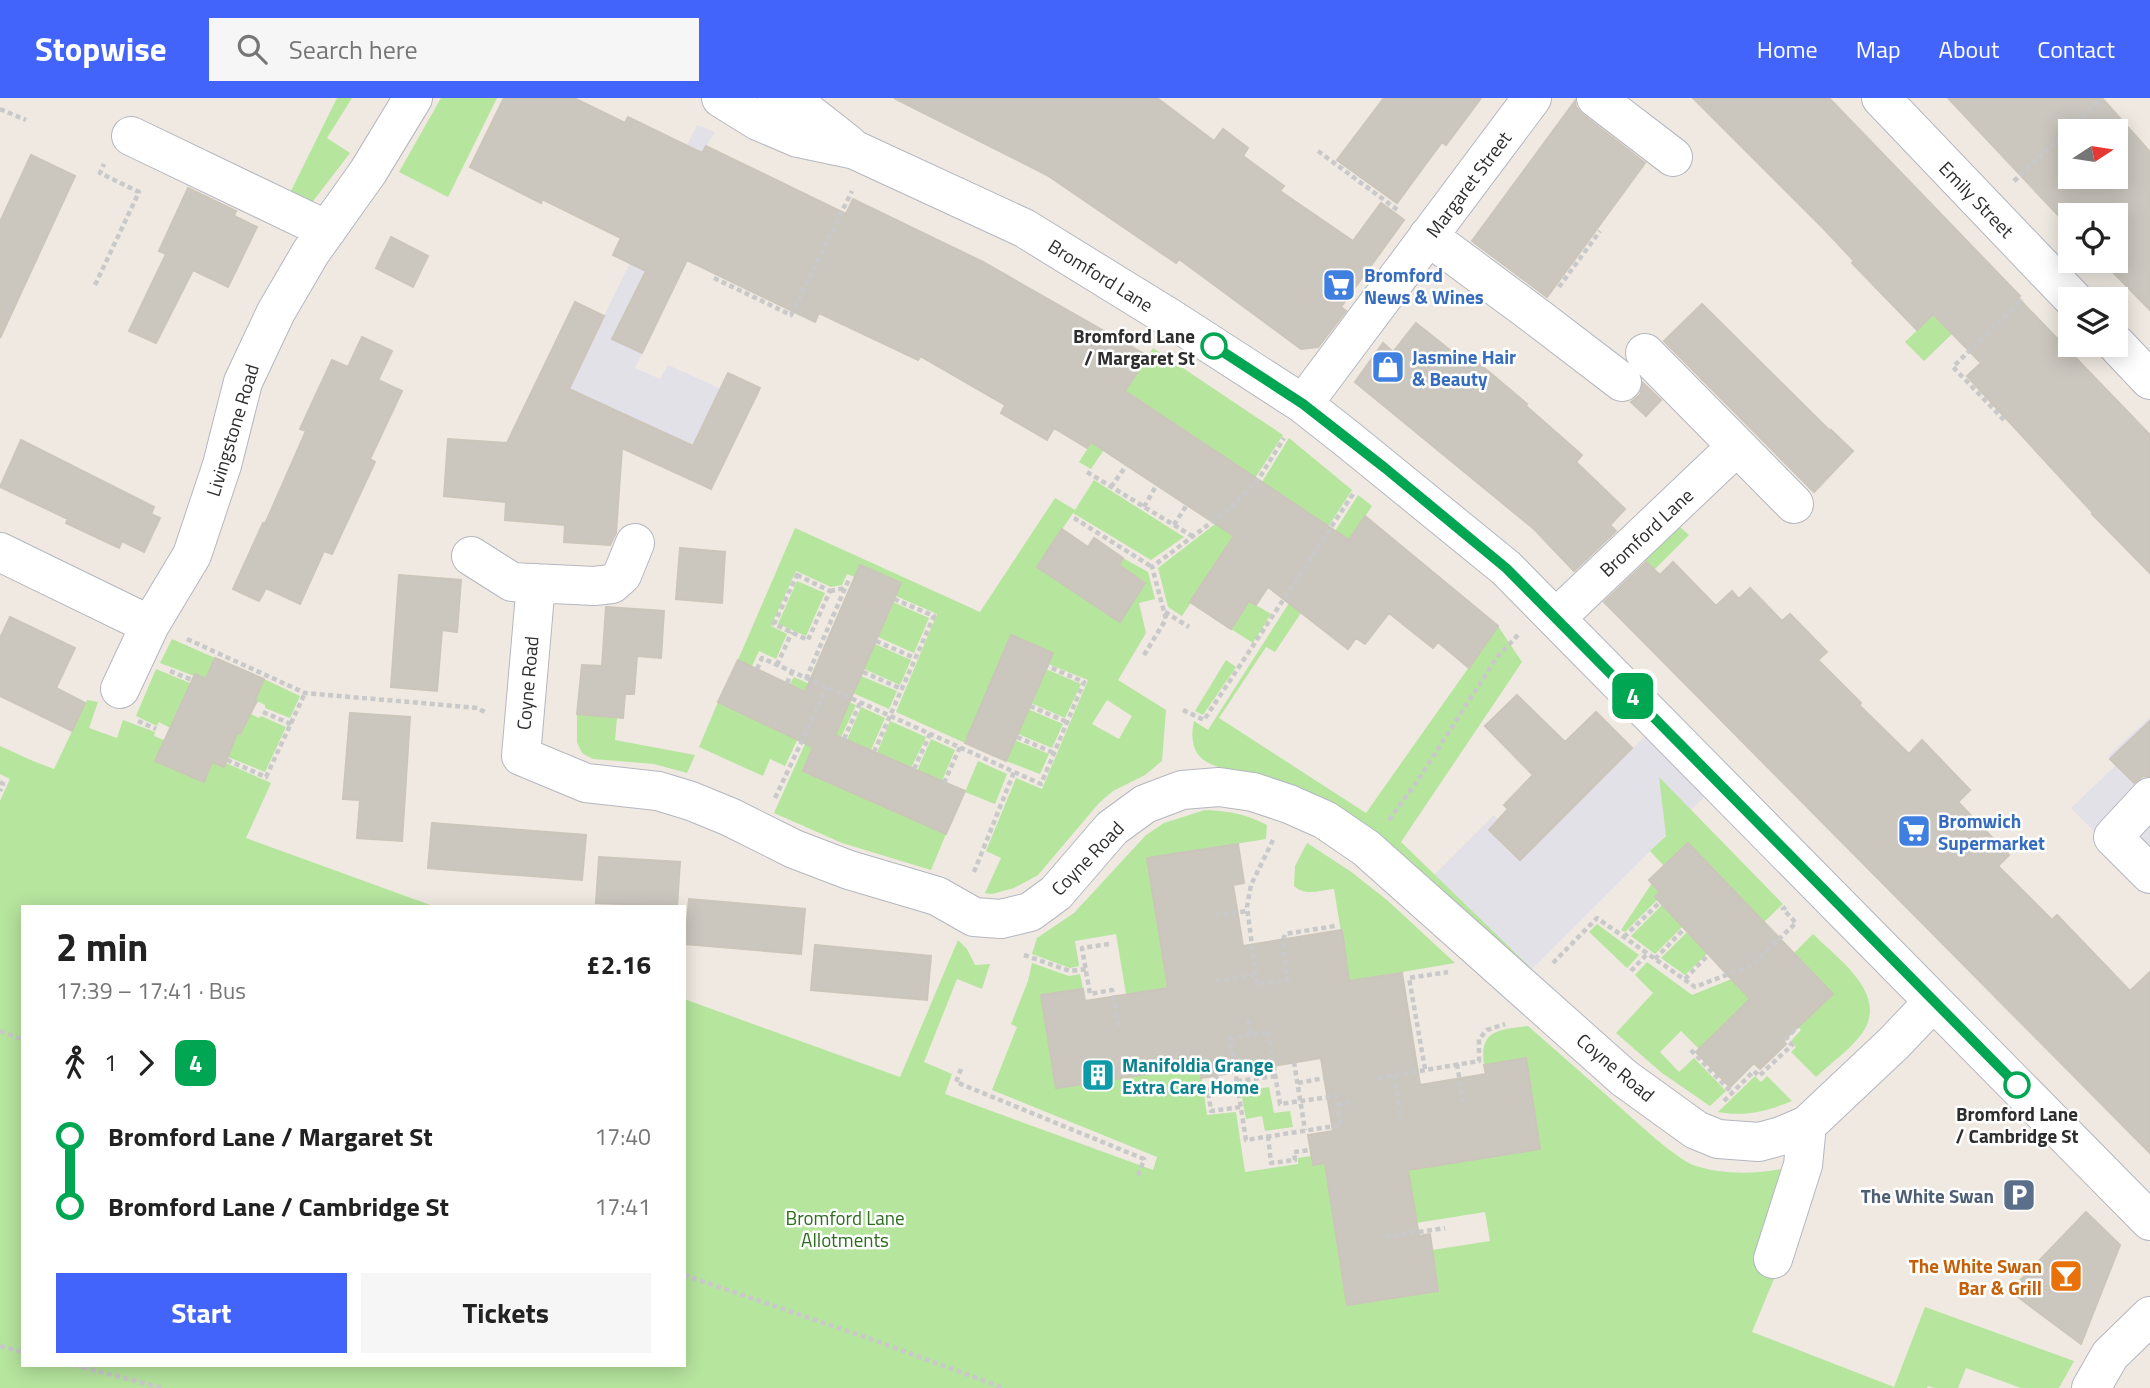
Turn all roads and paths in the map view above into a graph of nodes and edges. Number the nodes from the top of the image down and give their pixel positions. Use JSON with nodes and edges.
{"nodes":[{"id":1,"x":413,"y":98,"type":"edge"},
{"id":2,"x":721,"y":98,"type":"edge"},
{"id":3,"x":778,"y":98,"type":"edge"},
{"id":4,"x":1532,"y":98,"type":"edge"},
{"id":5,"x":1596,"y":98,"type":"edge"},
{"id":6,"x":1881,"y":98,"type":"edge"},
{"id":7,"x":2102,"y":98,"type":"edge"},
{"id":8,"x":0,"y":109,"type":"edge"},
{"id":9,"x":26,"y":120,"type":"dead end"},
{"id":10,"x":119,"y":146,"type":"joint"},
{"id":11,"x":1318,"y":151,"type":"dead end"},
{"id":12,"x":1673,"y":157,"type":"dead end"},
{"id":13,"x":856,"y":165,"type":"junction"},
{"id":14,"x":2011,"y":184,"type":"dead end"},
{"id":15,"x":1416,"y":225,"type":"junction"},
{"id":16,"x":327,"y":230,"type":"junction"},
{"id":17,"x":1600,"y":231,"type":"dead end"},
{"id":18,"x":714,"y":278,"type":"dead end"},
{"id":19,"x":95,"y":285,"type":"dead end"},
{"id":20,"x":2062,"y":287,"type":"edge"},
{"id":21,"x":2025,"y":296,"type":"dead end"},
{"id":22,"x":1537,"y":317,"type":"junction"},
{"id":23,"x":1645,"y":353,"type":"dead end"},
{"id":24,"x":2128,"y":357,"type":"edge"},
{"id":25,"x":2150,"y":380,"type":"edge"},
{"id":26,"x":1622,"y":382,"type":"dead end"},
{"id":27,"x":1296,"y":418,"type":"junction"},
{"id":28,"x":2004,"y":420,"type":"dead end"},
{"id":29,"x":1737,"y":446,"type":"junction"},
{"id":30,"x":1126,"y":466,"type":"dead end"},
{"id":31,"x":1087,"y":472,"type":"dead end"},
{"id":32,"x":1360,"y":485,"type":"dead end"},
{"id":33,"x":1156,"y":486,"type":"dead end"},
{"id":34,"x":1111,"y":487,"type":"junction"},
{"id":35,"x":1794,"y":503,"type":"dead end"},
{"id":36,"x":1186,"y":506,"type":"dead end"},
{"id":37,"x":1144,"y":507,"type":"junction"},
{"id":38,"x":1074,"y":518,"type":"dead end"},
{"id":39,"x":1174,"y":525,"type":"junction"},
{"id":40,"x":1192,"y":537,"type":"junction"},
{"id":41,"x":635,"y":542,"type":"dead end"},
{"id":42,"x":0,"y":552,"type":"edge"},
{"id":43,"x":471,"y":556,"type":"dead end"},
{"id":44,"x":1152,"y":566,"type":"junction"},
{"id":45,"x":849,"y":579,"type":"dead end"},
{"id":46,"x":536,"y":583,"type":"junction"},
{"id":47,"x":845,"y":588,"type":"junction"},
{"id":48,"x":830,"y":591,"type":"junction"},
{"id":49,"x":894,"y":599,"type":"dead end"},
{"id":50,"x":1164,"y":612,"type":"junction"},
{"id":51,"x":1541,"y":622,"type":"junction"},
{"id":52,"x":1189,"y":627,"type":"dead end"},
{"id":53,"x":167,"y":631,"type":"junction"},
{"id":54,"x":792,"y":632,"type":"junction"},
{"id":55,"x":808,"y":640,"type":"junction"},
{"id":56,"x":876,"y":640,"type":"dead end"},
{"id":57,"x":820,"y":645,"type":"junction"},
{"id":58,"x":1144,"y":655,"type":"dead end"},
{"id":59,"x":915,"y":658,"type":"junction"},
{"id":60,"x":777,"y":665,"type":"junction"},
{"id":61,"x":1047,"y":666,"type":"dead end"},
{"id":62,"x":757,"y":669,"type":"dead end"},
{"id":63,"x":792,"y":672,"type":"junction"},
{"id":64,"x":863,"y":672,"type":"dead end"},
{"id":65,"x":806,"y":678,"type":"junction"},
{"id":66,"x":787,"y":683,"type":"dead end"},
{"id":67,"x":827,"y":688,"type":"junction"},
{"id":68,"x":120,"y":689,"type":"dead end"},
{"id":69,"x":902,"y":689,"type":"junction"},
{"id":70,"x":305,"y":693,"type":"junction"},
{"id":71,"x":860,"y":703,"type":"junction"},
{"id":72,"x":1030,"y":706,"type":"dead end"},
{"id":73,"x":1183,"y":710,"type":"dead end"},
{"id":74,"x":263,"y":712,"type":"dead end"},
{"id":75,"x":489,"y":716,"type":"dead end"},
{"id":76,"x":890,"y":716,"type":"junction"},
{"id":77,"x":1067,"y":722,"type":"junction"},
{"id":78,"x":291,"y":724,"type":"junction"},
{"id":79,"x":930,"y":734,"type":"junction"},
{"id":80,"x":1017,"y":737,"type":"dead end"},
{"id":81,"x":844,"y":739,"type":"dead end"},
{"id":82,"x":960,"y":747,"type":"junction"},
{"id":83,"x":874,"y":752,"type":"dead end"},
{"id":84,"x":1054,"y":752,"type":"junction"},
{"id":85,"x":227,"y":760,"type":"dead end"},
{"id":86,"x":914,"y":769,"type":"dead end"},
{"id":87,"x":1014,"y":772,"type":"junction"},
{"id":88,"x":0,"y":782,"type":"edge"},
{"id":89,"x":944,"y":783,"type":"dead end"},
{"id":90,"x":0,"y":791,"type":"edge"},
{"id":91,"x":2150,"y":797,"type":"edge"},
{"id":92,"x":773,"y":803,"type":"dead end"},
{"id":93,"x":1277,"y":831,"type":"dead end"},
{"id":94,"x":1366,"y":848,"type":"junction"},
{"id":95,"x":2150,"y":874,"type":"edge"},
{"id":96,"x":972,"y":878,"type":"dead end"},
{"id":97,"x":1659,"y":903,"type":"dead end"},
{"id":98,"x":1788,"y":904,"type":"dead end"},
{"id":99,"x":1248,"y":911,"type":"junction"},
{"id":100,"x":1215,"y":915,"type":"dead end"},
{"id":101,"x":1335,"y":926,"type":"dead end"},
{"id":102,"x":1684,"y":929,"type":"dead end"},
{"id":103,"x":1624,"y":937,"type":"junction"},
{"id":104,"x":1109,"y":944,"type":"dead end"},
{"id":105,"x":1647,"y":954,"type":"junction"},
{"id":106,"x":1709,"y":954,"type":"dead end"},
{"id":107,"x":1023,"y":955,"type":"dead end"},
{"id":108,"x":1655,"y":959,"type":"junction"},
{"id":109,"x":1550,"y":967,"type":"dead end"},
{"id":110,"x":1086,"y":969,"type":"junction"},
{"id":111,"x":1458,"y":970,"type":"dead end"},
{"id":112,"x":1631,"y":971,"type":"dead end"},
{"id":113,"x":1256,"y":975,"type":"junction"},
{"id":114,"x":1685,"y":979,"type":"junction"},
{"id":115,"x":1216,"y":981,"type":"dead end"},
{"id":116,"x":1933,"y":1002,"type":"junction"},
{"id":117,"x":1248,"y":1020,"type":"dead end"},
{"id":118,"x":1509,"y":1024,"type":"dead end"},
{"id":119,"x":1796,"y":1028,"type":"dead end"},
{"id":120,"x":1119,"y":1029,"type":"dead end"},
{"id":121,"x":0,"y":1031,"type":"edge"},
{"id":122,"x":1250,"y":1035,"type":"junction"},
{"id":123,"x":21,"y":1039,"type":"edge"},
{"id":124,"x":1690,"y":1050,"type":"dead end"},
{"id":125,"x":1294,"y":1062,"type":"dead end"},
{"id":126,"x":1457,"y":1064,"type":"junction"},
{"id":127,"x":961,"y":1069,"type":"dead end"},
{"id":128,"x":1425,"y":1069,"type":"junction"},
{"id":129,"x":1394,"y":1075,"type":"junction"},
{"id":130,"x":1216,"y":1076,"type":"dead end"},
{"id":131,"x":1276,"y":1076,"type":"junction"},
{"id":132,"x":1324,"y":1078,"type":"dead end"},
{"id":133,"x":1377,"y":1078,"type":"dead end"},
{"id":134,"x":1237,"y":1081,"type":"junction"},
{"id":135,"x":1297,"y":1083,"type":"junction"},
{"id":136,"x":1732,"y":1093,"type":"junction"},
{"id":137,"x":1300,"y":1101,"type":"junction"},
{"id":138,"x":1463,"y":1101,"type":"dead end"},
{"id":139,"x":1354,"y":1102,"type":"dead end"},
{"id":140,"x":1338,"y":1105,"type":"junction"},
{"id":141,"x":1241,"y":1107,"type":"junction"},
{"id":142,"x":1715,"y":1110,"type":"dead end"},
{"id":143,"x":1401,"y":1120,"type":"dead end"},
{"id":144,"x":1807,"y":1125,"type":"junction"},
{"id":145,"x":1305,"y":1130,"type":"junction"},
{"id":146,"x":1268,"y":1136,"type":"junction"},
{"id":147,"x":1310,"y":1150,"type":"dead end"},
{"id":148,"x":1137,"y":1179,"type":"dead end"},
{"id":149,"x":2150,"y":1221,"type":"edge"},
{"id":150,"x":1445,"y":1228,"type":"dead end"},
{"id":151,"x":1385,"y":1237,"type":"dead end"},
{"id":152,"x":1773,"y":1259,"type":"dead end"},
{"id":153,"x":686,"y":1276,"type":"edge"},
{"id":154,"x":2150,"y":1316,"type":"edge"},
{"id":155,"x":0,"y":1346,"type":"edge"},
{"id":156,"x":21,"y":1351,"type":"edge"},
{"id":157,"x":82,"y":1367,"type":"edge"},
{"id":158,"x":162,"y":1388,"type":"edge"},
{"id":159,"x":1004,"y":1388,"type":"edge"},
{"id":160,"x":2091,"y":1388,"type":"edge"}],
"edges":[{"from":1,"to":16,"type":"street","name":"Livingstone Road"},
{"from":2,"to":13,"type":"street","name":"Bromford Lane"},
{"from":3,"to":13,"type":"street","name":"Bromford Lane"},
{"from":4,"to":15,"type":"street","name":"Margaret Street"},
{"from":5,"to":12,"type":"street"},
{"from":6,"to":20,"type":"street","name":"Emily Street"},
{"from":7,"to":14,"type":"path"},
{"from":8,"to":9,"type":"path"},
{"from":10,"to":16,"type":"street"},
{"from":10,"to":19,"type":"path"},
{"from":11,"to":15,"type":"path"},
{"from":13,"to":18,"type":"path"},
{"from":13,"to":27,"type":"street","name":"Bromford Lane"},
{"from":15,"to":22,"type":"street"},
{"from":15,"to":27,"type":"street","name":"Margaret Street"},
{"from":16,"to":53,"type":"street","name":"Livingstone Road"},
{"from":17,"to":22,"type":"path"},
{"from":21,"to":28,"type":"path"},
{"from":22,"to":26,"type":"street"},
{"from":23,"to":29,"type":"street"},
{"from":24,"to":25,"type":"street"},
{"from":27,"to":40,"type":"path"},
{"from":27,"to":51,"type":"street","name":"Bromford Lane"},
{"from":29,"to":35,"type":"street"},
{"from":29,"to":51,"type":"street","name":"Bromford Lane"},
{"from":30,"to":34,"type":"path"},
{"from":31,"to":34,"type":"path"},
{"from":32,"to":73,"type":"path"},
{"from":33,"to":37,"type":"path"},
{"from":34,"to":37,"type":"path"},
{"from":36,"to":39,"type":"path"},
{"from":37,"to":39,"type":"path"},
{"from":38,"to":44,"type":"path"},
{"from":39,"to":40,"type":"path"},
{"from":40,"to":44,"type":"path"},
{"from":41,"to":46,"type":"street"},
{"from":42,"to":53,"type":"street"},
{"from":43,"to":46,"type":"street"},
{"from":44,"to":50,"type":"path"},
{"from":45,"to":47,"type":"path"},
{"from":46,"to":94,"type":"street","name":"Coyne Road"},
{"from":47,"to":48,"type":"path"},
{"from":47,"to":57,"type":"path"},
{"from":48,"to":54,"type":"path"},
{"from":48,"to":55,"type":"path"},
{"from":49,"to":59,"type":"path"},
{"from":50,"to":52,"type":"path"},
{"from":50,"to":58,"type":"path"},
{"from":51,"to":94,"type":"path"},
{"from":51,"to":116,"type":"street","name":"Bromford Lane"},
{"from":53,"to":68,"type":"street","name":"Livingstone Road"},
{"from":53,"to":70,"type":"path"},
{"from":54,"to":55,"type":"path"},
{"from":54,"to":60,"type":"path"},
{"from":55,"to":57,"type":"path"},
{"from":56,"to":59,"type":"path"},
{"from":57,"to":65,"type":"path"},
{"from":59,"to":69,"type":"path"},
{"from":60,"to":62,"type":"path"},
{"from":60,"to":63,"type":"path"},
{"from":61,"to":77,"type":"path"},
{"from":63,"to":65,"type":"path"},
{"from":63,"to":66,"type":"path"},
{"from":64,"to":69,"type":"path"},
{"from":65,"to":67,"type":"path"},
{"from":67,"to":71,"type":"path"},
{"from":67,"to":92,"type":"path"},
{"from":69,"to":76,"type":"path"},
{"from":70,"to":75,"type":"path"},
{"from":70,"to":78,"type":"path"},
{"from":71,"to":76,"type":"path"},
{"from":71,"to":81,"type":"path"},
{"from":72,"to":77,"type":"path"},
{"from":74,"to":78,"type":"path"},
{"from":76,"to":79,"type":"path"},
{"from":76,"to":83,"type":"path"},
{"from":77,"to":84,"type":"path"},
{"from":78,"to":85,"type":"path"},
{"from":79,"to":82,"type":"path"},
{"from":79,"to":86,"type":"path"},
{"from":80,"to":84,"type":"path"},
{"from":82,"to":87,"type":"path"},
{"from":82,"to":89,"type":"path"},
{"from":84,"to":87,"type":"path"},
{"from":87,"to":96,"type":"path"},
{"from":88,"to":90,"type":"path"},
{"from":91,"to":95,"type":"street"},
{"from":93,"to":99,"type":"path"},
{"from":94,"to":144,"type":"street","name":"Coyne Road"},
{"from":97,"to":103,"type":"path"},
{"from":98,"to":114,"type":"path"},
{"from":99,"to":100,"type":"path"},
{"from":99,"to":113,"type":"path"},
{"from":101,"to":113,"type":"path"},
{"from":102,"to":108,"type":"path"},
{"from":103,"to":105,"type":"path"},
{"from":103,"to":109,"type":"path"},
{"from":104,"to":110,"type":"path"},
{"from":105,"to":108,"type":"path"},
{"from":105,"to":112,"type":"path"},
{"from":106,"to":114,"type":"path"},
{"from":107,"to":110,"type":"path"},
{"from":108,"to":114,"type":"path"},
{"from":110,"to":120,"type":"path"},
{"from":111,"to":128,"type":"path"},
{"from":113,"to":115,"type":"path"},
{"from":116,"to":144,"type":"street","name":"Coyne Road"},
{"from":116,"to":149,"type":"street","name":"Bromford Lane"},
{"from":117,"to":122,"type":"path"},
{"from":118,"to":126,"type":"path"},
{"from":119,"to":136,"type":"path"},
{"from":121,"to":123,"type":"path"},
{"from":122,"to":131,"type":"path"},
{"from":122,"to":134,"type":"path"},
{"from":124,"to":136,"type":"path"},
{"from":125,"to":135,"type":"path"},
{"from":126,"to":128,"type":"path"},
{"from":126,"to":138,"type":"path"},
{"from":127,"to":148,"type":"path"},
{"from":128,"to":129,"type":"path"},
{"from":129,"to":133,"type":"path"},
{"from":129,"to":143,"type":"path"},
{"from":130,"to":141,"type":"path"},
{"from":131,"to":134,"type":"path"},
{"from":131,"to":137,"type":"path"},
{"from":132,"to":135,"type":"path"},
{"from":134,"to":141,"type":"path"},
{"from":135,"to":137,"type":"path"},
{"from":136,"to":142,"type":"path"},
{"from":137,"to":140,"type":"path"},
{"from":137,"to":145,"type":"path"},
{"from":139,"to":140,"type":"path"},
{"from":140,"to":145,"type":"path"},
{"from":141,"to":146,"type":"path"},
{"from":144,"to":152,"type":"street"},
{"from":145,"to":146,"type":"path"},
{"from":146,"to":147,"type":"path"},
{"from":150,"to":151,"type":"path"},
{"from":153,"to":159,"type":"path"},
{"from":154,"to":160,"type":"street"},
{"from":155,"to":156,"type":"path"},
{"from":157,"to":158,"type":"path"}]}
